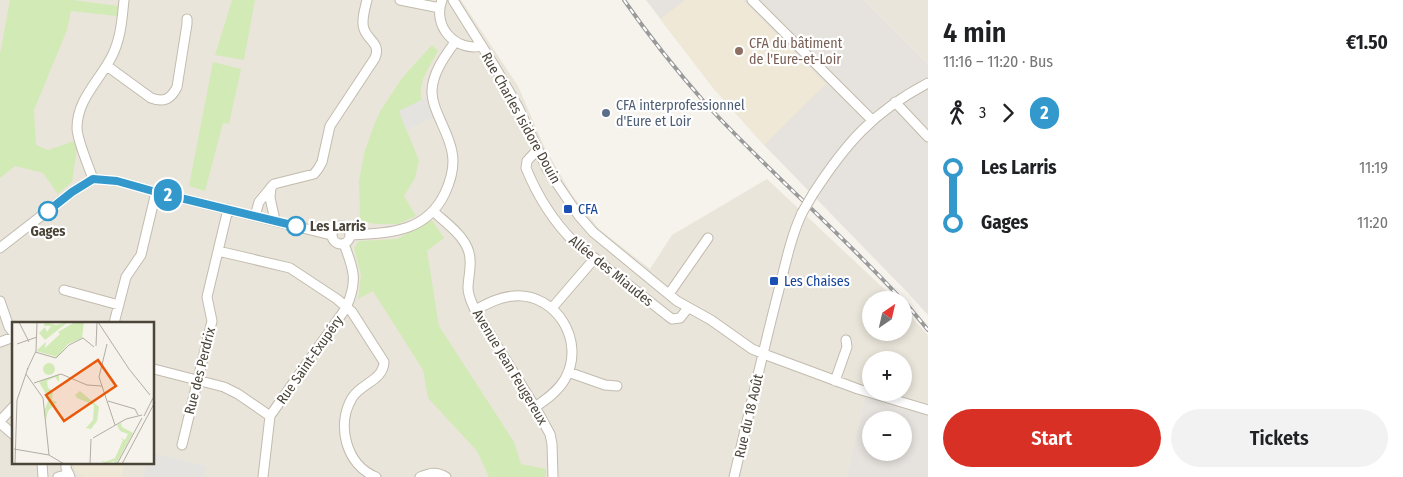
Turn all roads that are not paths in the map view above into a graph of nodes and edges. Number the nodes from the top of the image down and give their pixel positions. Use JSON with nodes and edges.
{"nodes":[{"id":1,"x":124,"y":0,"type":"edge"},
{"id":2,"x":367,"y":0,"type":"edge"},
{"id":3,"x":400,"y":0,"type":"edge"},
{"id":4,"x":453,"y":0,"type":"edge"},
{"id":5,"x":752,"y":0,"type":"edge"},
{"id":6,"x":441,"y":4,"type":"edge"},
{"id":7,"x":187,"y":19,"type":"dead end"},
{"id":8,"x":455,"y":42,"type":"junction"},
{"id":9,"x":482,"y":46,"type":"junction"},
{"id":10,"x":106,"y":66,"type":"junction"},
{"id":11,"x":928,"y":83,"type":"edge"},
{"id":12,"x":895,"y":102,"type":"junction"},
{"id":13,"x":872,"y":120,"type":"junction"},
{"id":14,"x":928,"y":137,"type":"edge"},
{"id":15,"x":538,"y":149,"type":"junction"},
{"id":16,"x":93,"y":179,"type":"junction"},
{"id":17,"x":271,"y":187,"type":"junction"},
{"id":18,"x":156,"y":192,"type":"junction"},
{"id":19,"x":228,"y":209,"type":"junction"},
{"id":20,"x":433,"y":211,"type":"junction"},
{"id":21,"x":255,"y":216,"type":"junction"},
{"id":22,"x":274,"y":220,"type":"junction"},
{"id":23,"x":331,"y":235,"type":"junction"},
{"id":24,"x":350,"y":235,"type":"junction"},
{"id":25,"x":708,"y":238,"type":"dead end"},
{"id":26,"x":344,"y":244,"type":"junction"},
{"id":27,"x":0,"y":248,"type":"edge"},
{"id":28,"x":218,"y":251,"type":"junction"},
{"id":29,"x":595,"y":258,"type":"junction"},
{"id":30,"x":64,"y":290,"type":"dead end"},
{"id":31,"x":669,"y":294,"type":"junction"},
{"id":32,"x":0,"y":300,"type":"edge"},
{"id":33,"x":119,"y":304,"type":"junction"},
{"id":34,"x":346,"y":308,"type":"junction"},
{"id":35,"x":552,"y":308,"type":"junction"},
{"id":36,"x":688,"y":308,"type":"junction"},
{"id":37,"x":474,"y":310,"type":"junction"},
{"id":38,"x":114,"y":322,"type":"edge"},
{"id":39,"x":12,"y":331,"type":"edge"},
{"id":40,"x":12,"y":338,"type":"edge"},
{"id":41,"x":0,"y":342,"type":"edge"},
{"id":42,"x":848,"y":343,"type":"dead end"},
{"id":43,"x":763,"y":354,"type":"junction"},
{"id":44,"x":155,"y":369,"type":"edge"},
{"id":45,"x":568,"y":372,"type":"junction"},
{"id":46,"x":198,"y":380,"type":"junction"},
{"id":47,"x":835,"y":380,"type":"junction"},
{"id":48,"x":617,"y":386,"type":"dead end"},
{"id":49,"x":535,"y":407,"type":"junction"},
{"id":50,"x":12,"y":408,"type":"edge"},
{"id":51,"x":928,"y":410,"type":"edge"},
{"id":52,"x":270,"y":416,"type":"junction"},
{"id":53,"x":0,"y":422,"type":"edge"},
{"id":54,"x":12,"y":433,"type":"edge"},
{"id":55,"x":182,"y":445,"type":"dead end"},
{"id":56,"x":42,"y":464,"type":"edge"},
{"id":57,"x":69,"y":475,"type":"edge"},
{"id":58,"x":43,"y":477,"type":"edge"},
{"id":59,"x":58,"y":477,"type":"edge"},
{"id":60,"x":263,"y":477,"type":"edge"},
{"id":61,"x":376,"y":477,"type":"edge"},
{"id":62,"x":420,"y":477,"type":"edge"},
{"id":63,"x":446,"y":477,"type":"edge"},
{"id":64,"x":553,"y":477,"type":"edge"},
{"id":65,"x":734,"y":477,"type":"edge"}],
"edges":[{"from":1,"to":10,"type":"street"},
{"from":2,"to":17,"type":"street"},
{"from":3,"to":6,"type":"street"},
{"from":4,"to":9,"type":"street","name":"Rue Charles Isidore Douin"},
{"from":5,"to":13,"type":"street"},
{"from":6,"to":8,"type":"street"},
{"from":7,"to":10,"type":"street"},
{"from":8,"to":9,"type":"street"},
{"from":8,"to":20,"type":"street"},
{"from":9,"to":15,"type":"street","name":"Rue Charles Isidore Douin"},
{"from":10,"to":16,"type":"street"},
{"from":11,"to":12,"type":"street","name":"Rue du 18 Août"},
{"from":12,"to":13,"type":"street","name":"Rue du 18 Août"},
{"from":12,"to":14,"type":"street"},
{"from":13,"to":43,"type":"street","name":"Rue du 18 Août","bridge":true},
{"from":15,"to":29,"type":"street","name":"Allée des Miaudes"},
{"from":15,"to":31,"type":"street","name":"Rue Charles Isidore Douin"},
{"from":16,"to":18,"type":"street"},
{"from":16,"to":27,"type":"street"},
{"from":17,"to":21,"type":"street"},
{"from":17,"to":22,"type":"street"},
{"from":18,"to":19,"type":"street"},
{"from":18,"to":33,"type":"street"},
{"from":19,"to":21,"type":"street"},
{"from":19,"to":28,"type":"street","name":"Rue des Perdrix"},
{"from":20,"to":24,"type":"street"},
{"from":20,"to":37,"type":"street","name":"Avenue Jean Feugereux"},
{"from":21,"to":22,"type":"street"},
{"from":22,"to":23,"type":"street"},
{"from":23,"to":24,"type":"street"},
{"from":23,"to":26,"type":"street"},
{"from":24,"to":26,"type":"street"},
{"from":25,"to":31,"type":"street"},
{"from":26,"to":34,"type":"street","name":"Rue Saint-Exupéry"},
{"from":28,"to":34,"type":"street"},
{"from":28,"to":46,"type":"street","name":"Rue des Perdrix"},
{"from":29,"to":35,"type":"street"},
{"from":29,"to":36,"type":"street","name":"Allée des Miaudes"},
{"from":30,"to":33,"type":"street"},
{"from":31,"to":36,"type":"street","name":"Rue Charles Isidore Douin"},
{"from":32,"to":39,"type":"street"},
{"from":33,"to":38,"type":"street"},
{"from":34,"to":52,"type":"street","name":"Rue Saint-Exupéry"},
{"from":34,"to":61,"type":"street"},
{"from":35,"to":37,"type":"street"},
{"from":35,"to":45,"type":"street"},
{"from":36,"to":43,"type":"street","name":"Rue Charles Isidore Douin"},
{"from":37,"to":49,"type":"street","name":"Avenue Jean Feugereux"},
{"from":40,"to":41,"type":"street"},
{"from":42,"to":47,"type":"street"},
{"from":43,"to":47,"type":"street","name":"Rue Charles Isidore Douin"},
{"from":43,"to":65,"type":"street","name":"Rue du 18 Août"},
{"from":44,"to":46,"type":"street"},
{"from":45,"to":48,"type":"street"},
{"from":45,"to":49,"type":"street"},
{"from":46,"to":52,"type":"street"},
{"from":46,"to":55,"type":"street","name":"Rue des Perdrix"},
{"from":47,"to":51,"type":"street","name":"Rue Charles Isidore Douin"},
{"from":49,"to":64,"type":"street","name":"Avenue Jean Feugereux"},
{"from":50,"to":53,"type":"street"},
{"from":52,"to":60,"type":"street","name":"Rue Saint-Exupéry"},
{"from":53,"to":54,"type":"street"},
{"from":56,"to":58,"type":"street"},
{"from":57,"to":59,"type":"street"},
{"from":62,"to":63,"type":"street"}]}
